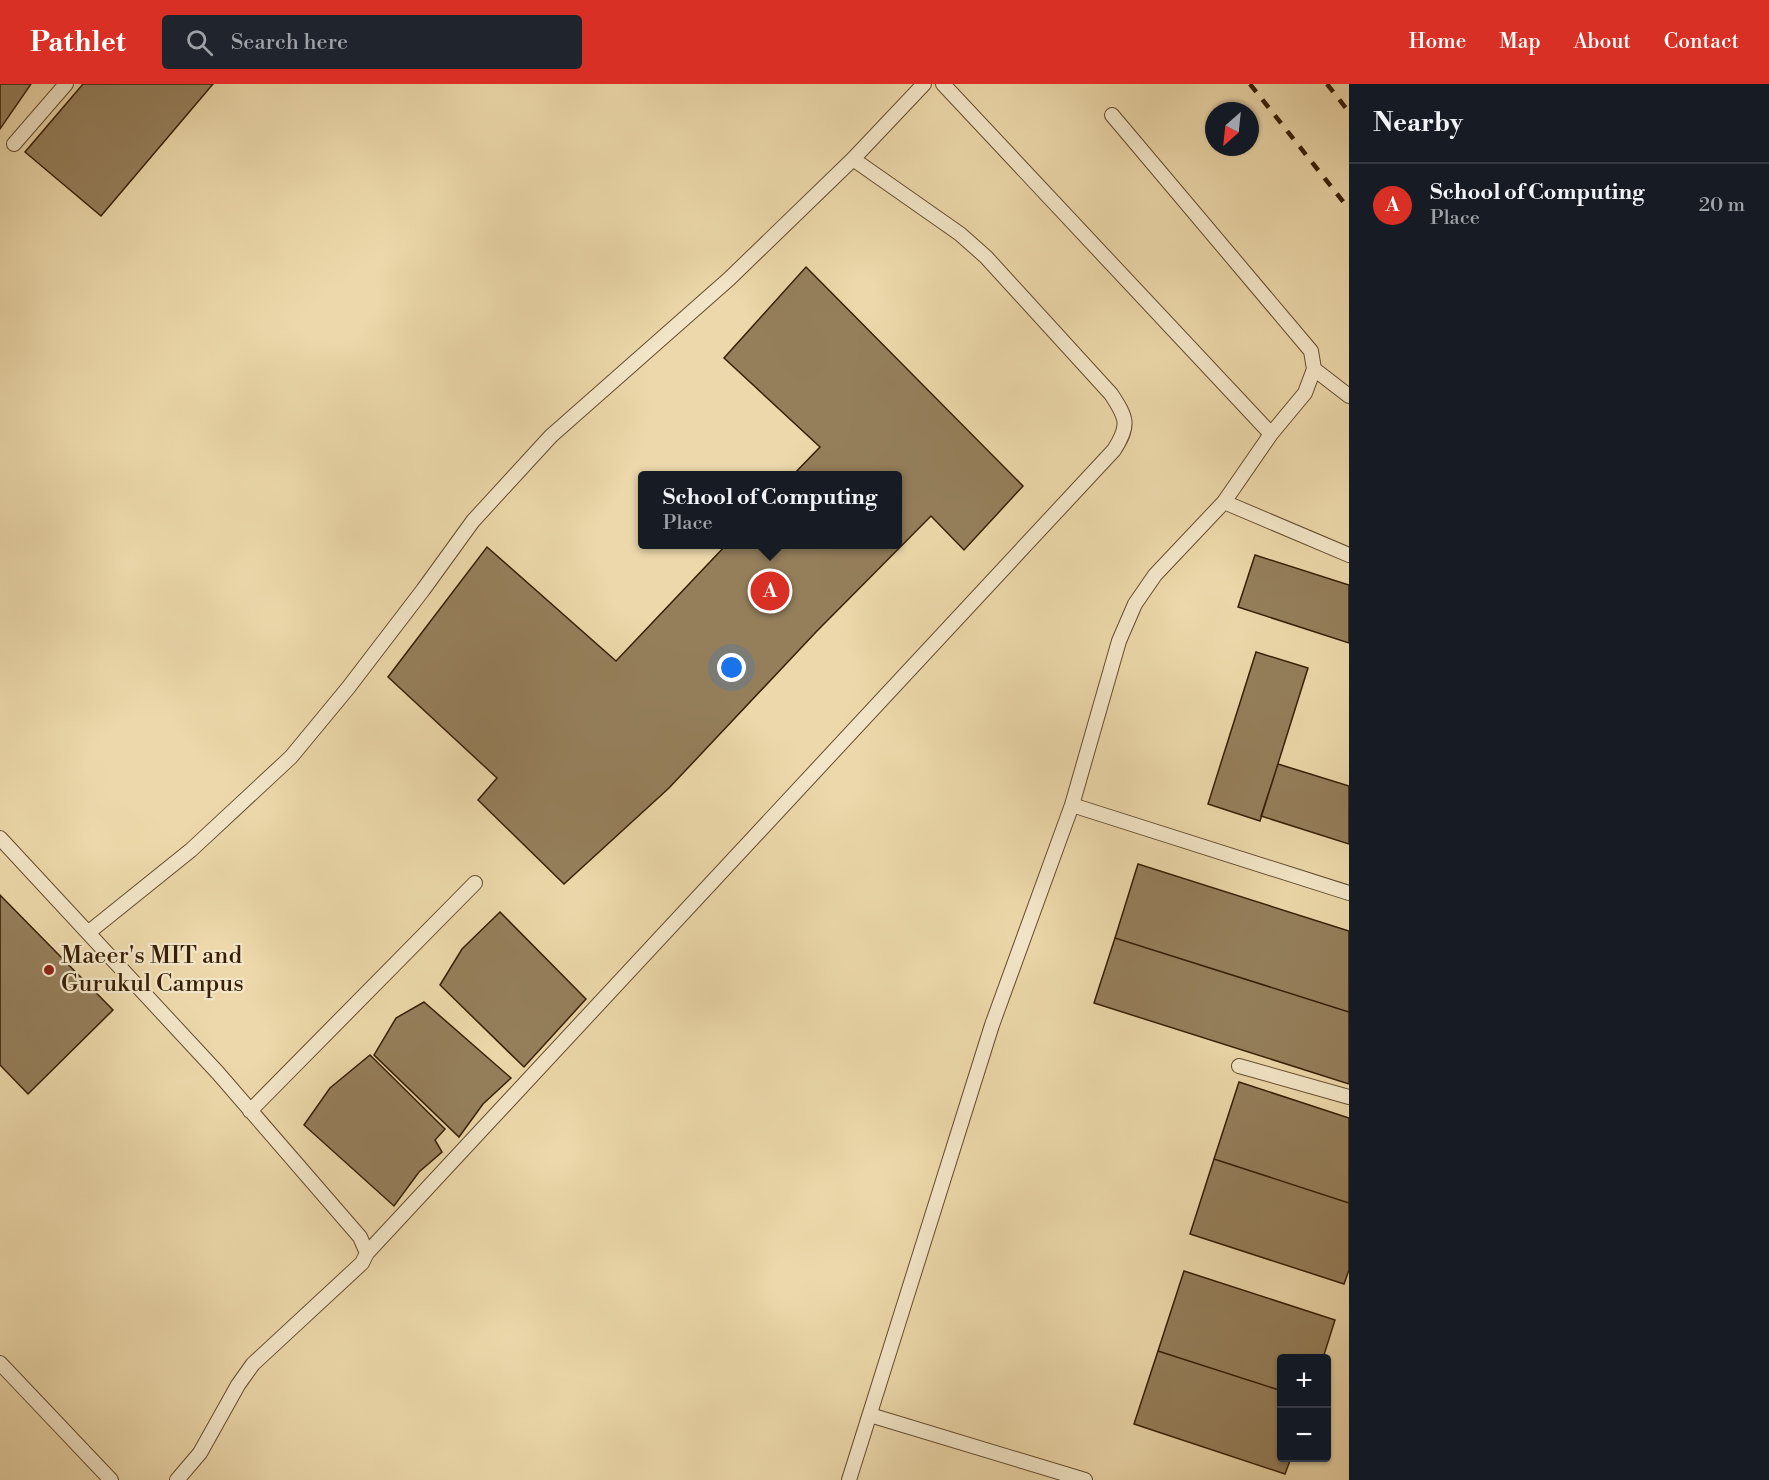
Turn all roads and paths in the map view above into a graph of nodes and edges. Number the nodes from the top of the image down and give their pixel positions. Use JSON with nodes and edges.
{"nodes":[{"id":1,"x":66,"y":84,"type":"edge"},
{"id":2,"x":924,"y":84,"type":"edge"},
{"id":3,"x":943,"y":84,"type":"edge"},
{"id":4,"x":1112,"y":115,"type":"dead end"},
{"id":5,"x":14,"y":144,"type":"dead end"},
{"id":6,"x":854,"y":159,"type":"junction"},
{"id":7,"x":1314,"y":369,"type":"junction"},
{"id":8,"x":1349,"y":396,"type":"edge"},
{"id":9,"x":1271,"y":434,"type":"junction"},
{"id":10,"x":1224,"y":502,"type":"junction"},
{"id":11,"x":1349,"y":555,"type":"edge"},
{"id":12,"x":1072,"y":805,"type":"junction"},
{"id":13,"x":0,"y":838,"type":"edge"},
{"id":14,"x":476,"y":883,"type":"dead end"},
{"id":15,"x":1349,"y":893,"type":"edge"},
{"id":16,"x":89,"y":932,"type":"junction"},
{"id":17,"x":1239,"y":1066,"type":"dead end"},
{"id":18,"x":1349,"y":1096,"type":"edge"},
{"id":19,"x":250,"y":1111,"type":"junction"},
{"id":20,"x":367,"y":1253,"type":"junction"},
{"id":21,"x":0,"y":1363,"type":"edge"},
{"id":22,"x":870,"y":1415,"type":"junction"},
{"id":23,"x":111,"y":1480,"type":"edge"},
{"id":24,"x":177,"y":1480,"type":"edge"},
{"id":25,"x":849,"y":1480,"type":"edge"},
{"id":26,"x":1085,"y":1480,"type":"edge"}],
"edges":[{"from":1,"to":5,"type":"lane"},
{"from":2,"to":6,"type":"lane"},
{"from":3,"to":9,"type":"lane"},
{"from":4,"to":7,"type":"lane"},
{"from":6,"to":16,"type":"lane"},
{"from":6,"to":20,"type":"lane"},
{"from":7,"to":8,"type":"lane"},
{"from":7,"to":9,"type":"lane"},
{"from":9,"to":10,"type":"lane"},
{"from":10,"to":11,"type":"lane"},
{"from":10,"to":12,"type":"lane"},
{"from":12,"to":15,"type":"lane"},
{"from":12,"to":22,"type":"lane"},
{"from":13,"to":16,"type":"lane"},
{"from":14,"to":19,"type":"lane"},
{"from":16,"to":19,"type":"lane"},
{"from":17,"to":18,"type":"lane"},
{"from":19,"to":20,"type":"lane"},
{"from":20,"to":24,"type":"lane"},
{"from":21,"to":23,"type":"lane"},
{"from":22,"to":25,"type":"lane"},
{"from":22,"to":26,"type":"lane"}]}
